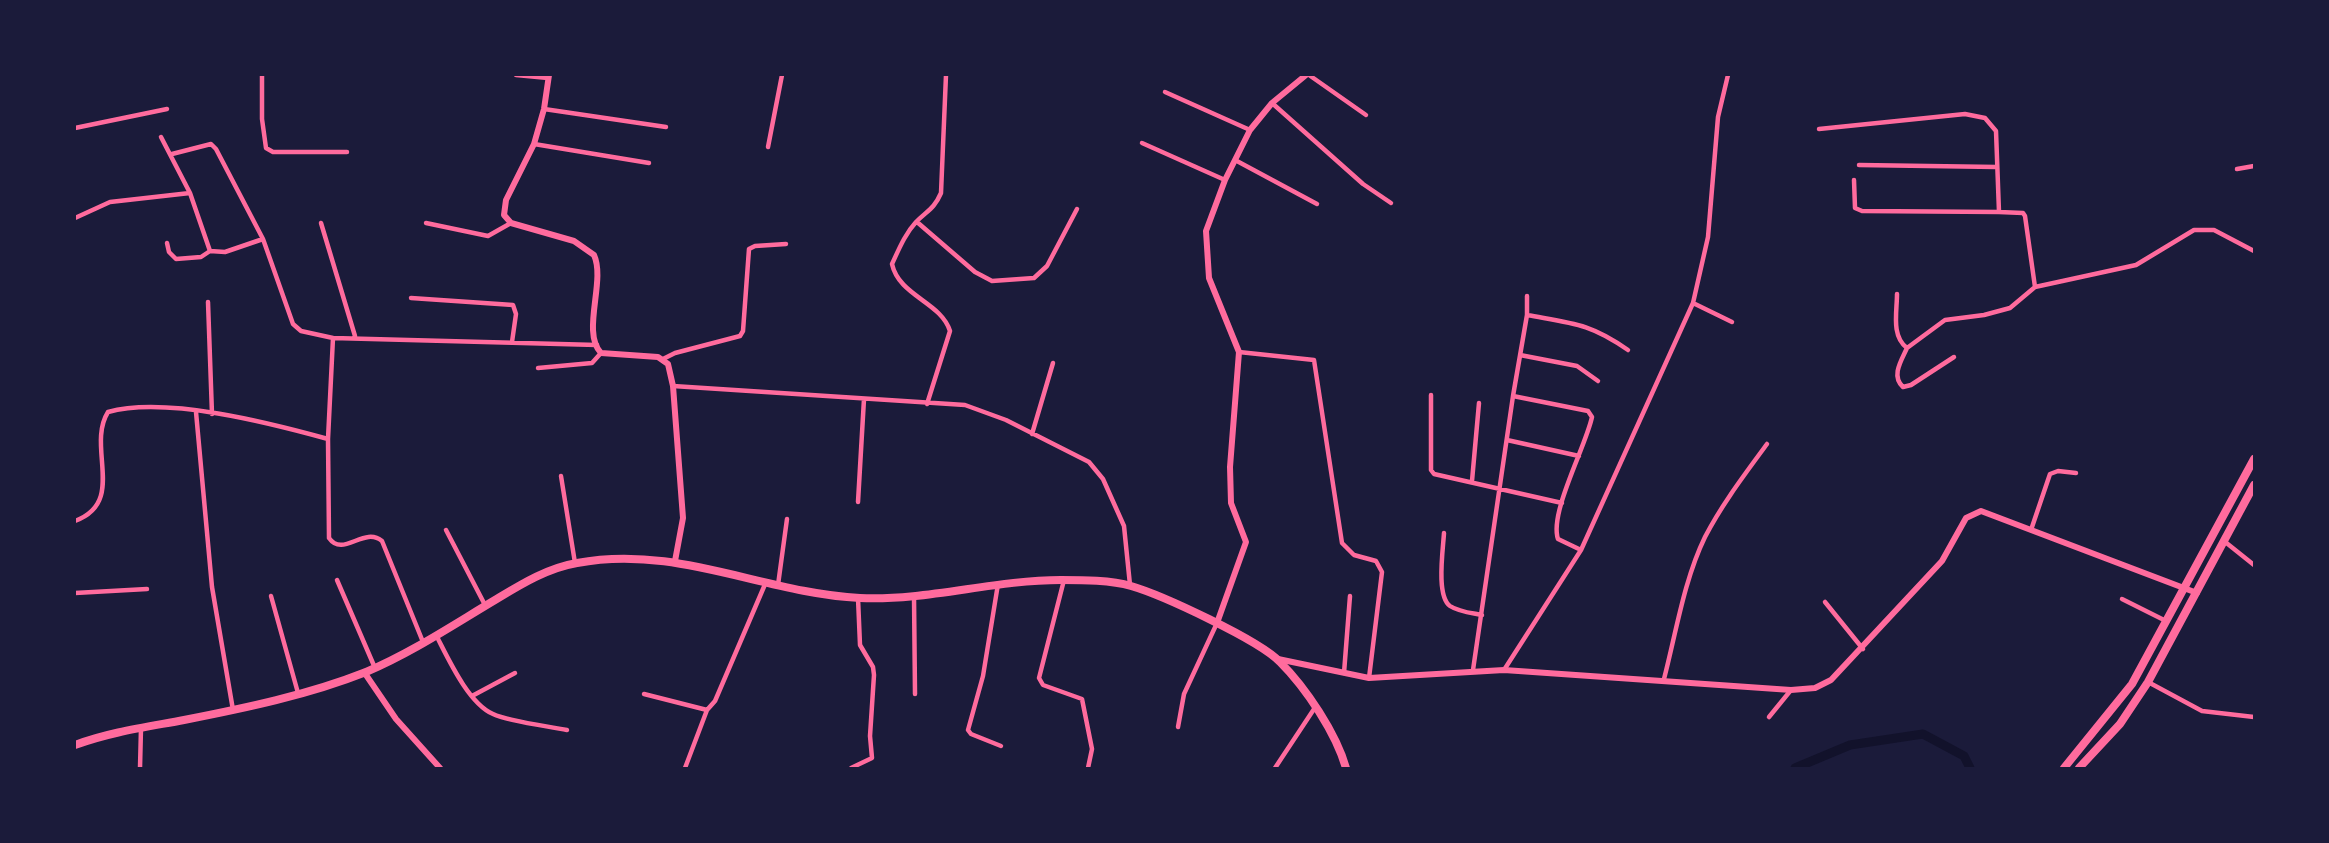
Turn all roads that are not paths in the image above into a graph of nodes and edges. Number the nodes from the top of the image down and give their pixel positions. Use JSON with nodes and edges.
{"nodes":[{"id":1,"x":261,"y":75,"type":"edge"},
{"id":2,"x":516,"y":75,"type":"edge"},
{"id":3,"x":782,"y":75,"type":"edge"},
{"id":4,"x":946,"y":75,"type":"edge"},
{"id":5,"x":1308,"y":75,"type":"edge"},
{"id":6,"x":1728,"y":75,"type":"edge"},
{"id":7,"x":549,"y":76,"type":"edge"},
{"id":8,"x":1165,"y":92,"type":"dead end"},
{"id":9,"x":1272,"y":103,"type":"junction"},
{"id":10,"x":167,"y":109,"type":"dead end"},
{"id":11,"x":544,"y":109,"type":"junction"},
{"id":12,"x":1366,"y":115,"type":"dead end"},
{"id":13,"x":666,"y":127,"type":"dead end"},
{"id":14,"x":75,"y":128,"type":"edge"},
{"id":15,"x":1820,"y":129,"type":"dead end"},
{"id":16,"x":1250,"y":130,"type":"junction"},
{"id":17,"x":161,"y":137,"type":"dead end"},
{"id":18,"x":1142,"y":143,"type":"dead end"},
{"id":19,"x":534,"y":144,"type":"junction"},
{"id":20,"x":768,"y":147,"type":"dead end"},
{"id":21,"x":347,"y":152,"type":"dead end"},
{"id":22,"x":172,"y":154,"type":"junction"},
{"id":23,"x":1235,"y":159,"type":"junction"},
{"id":24,"x":649,"y":163,"type":"dead end"},
{"id":25,"x":1859,"y":165,"type":"dead end"},
{"id":26,"x":2254,"y":166,"type":"edge"},
{"id":27,"x":1997,"y":167,"type":"junction"},
{"id":28,"x":2237,"y":169,"type":"dead end"},
{"id":29,"x":1225,"y":180,"type":"junction"},
{"id":30,"x":1854,"y":180,"type":"dead end"},
{"id":31,"x":190,"y":194,"type":"junction"},
{"id":32,"x":1391,"y":203,"type":"dead end"},
{"id":33,"x":1317,"y":204,"type":"dead end"},
{"id":34,"x":1077,"y":208,"type":"dead end"},
{"id":35,"x":1999,"y":212,"type":"junction"},
{"id":36,"x":75,"y":218,"type":"edge"},
{"id":37,"x":916,"y":222,"type":"junction"},
{"id":38,"x":321,"y":223,"type":"dead end"},
{"id":39,"x":426,"y":223,"type":"dead end"},
{"id":40,"x":511,"y":223,"type":"junction"},
{"id":41,"x":263,"y":239,"type":"junction"},
{"id":42,"x":167,"y":243,"type":"dead end"},
{"id":43,"x":786,"y":244,"type":"dead end"},
{"id":44,"x":210,"y":251,"type":"junction"},
{"id":45,"x":2254,"y":251,"type":"edge"},
{"id":46,"x":2035,"y":287,"type":"junction"},
{"id":47,"x":1896,"y":294,"type":"dead end"},
{"id":48,"x":1527,"y":296,"type":"dead end"},
{"id":49,"x":411,"y":298,"type":"dead end"},
{"id":50,"x":208,"y":302,"type":"dead end"},
{"id":51,"x":1693,"y":303,"type":"junction"},
{"id":52,"x":1527,"y":315,"type":"junction"},
{"id":53,"x":1732,"y":322,"type":"dead end"},
{"id":54,"x":355,"y":336,"type":"junction"},
{"id":55,"x":333,"y":338,"type":"junction"},
{"id":56,"x":512,"y":342,"type":"junction"},
{"id":57,"x":597,"y":345,"type":"junction"},
{"id":58,"x":1907,"y":348,"type":"junction"},
{"id":59,"x":1628,"y":350,"type":"dead end"},
{"id":60,"x":1239,"y":352,"type":"junction"},
{"id":61,"x":602,"y":353,"type":"junction"},
{"id":62,"x":1520,"y":355,"type":"junction"},
{"id":63,"x":1954,"y":357,"type":"dead end"},
{"id":64,"x":663,"y":359,"type":"junction"},
{"id":65,"x":1053,"y":363,"type":"dead end"},
{"id":66,"x":538,"y":368,"type":"dead end"},
{"id":67,"x":1598,"y":381,"type":"dead end"},
{"id":68,"x":673,"y":386,"type":"junction"},
{"id":69,"x":1431,"y":395,"type":"dead end"},
{"id":70,"x":1513,"y":396,"type":"junction"},
{"id":71,"x":864,"y":399,"type":"junction"},
{"id":72,"x":1479,"y":403,"type":"dead end"},
{"id":73,"x":927,"y":404,"type":"junction"},
{"id":74,"x":196,"y":412,"type":"junction"},
{"id":75,"x":212,"y":414,"type":"junction"},
{"id":76,"x":1032,"y":434,"type":"junction"},
{"id":77,"x":328,"y":439,"type":"junction"},
{"id":78,"x":1507,"y":440,"type":"junction"},
{"id":79,"x":1767,"y":444,"type":"dead end"},
{"id":80,"x":1579,"y":456,"type":"junction"},
{"id":81,"x":2254,"y":459,"type":"edge"},
{"id":82,"x":2076,"y":472,"type":"dead end"},
{"id":83,"x":561,"y":476,"type":"dead end"},
{"id":84,"x":1472,"y":481,"type":"junction"},
{"id":85,"x":1501,"y":489,"type":"junction"},
{"id":86,"x":2253,"y":490,"type":"edge"},
{"id":87,"x":858,"y":502,"type":"dead end"},
{"id":88,"x":1562,"y":503,"type":"junction"},
{"id":89,"x":787,"y":519,"type":"dead end"},
{"id":90,"x":75,"y":521,"type":"edge"},
{"id":91,"x":446,"y":530,"type":"dead end"},
{"id":92,"x":2031,"y":530,"type":"junction"},
{"id":93,"x":1444,"y":533,"type":"dead end"},
{"id":94,"x":2224,"y":541,"type":"junction"},
{"id":95,"x":1581,"y":550,"type":"junction"},
{"id":96,"x":675,"y":561,"type":"junction"},
{"id":97,"x":575,"y":563,"type":"junction"},
{"id":98,"x":2254,"y":565,"type":"edge"},
{"id":99,"x":337,"y":580,"type":"dead end"},
{"id":100,"x":1064,"y":580,"type":"junction"},
{"id":101,"x":766,"y":582,"type":"junction"},
{"id":102,"x":998,"y":582,"type":"junction"},
{"id":103,"x":778,"y":585,"type":"junction"},
{"id":104,"x":1130,"y":585,"type":"junction"},
{"id":105,"x":2185,"y":587,"type":"junction"},
{"id":106,"x":147,"y":589,"type":"dead end"},
{"id":107,"x":75,"y":592,"type":"edge"},
{"id":108,"x":2197,"y":592,"type":"junction"},
{"id":109,"x":271,"y":596,"type":"dead end"},
{"id":110,"x":915,"y":596,"type":"junction"},
{"id":111,"x":1350,"y":596,"type":"dead end"},
{"id":112,"x":858,"y":598,"type":"junction"},
{"id":113,"x":2122,"y":599,"type":"dead end"},
{"id":114,"x":1825,"y":602,"type":"dead end"},
{"id":115,"x":485,"y":606,"type":"junction"},
{"id":116,"x":1482,"y":615,"type":"junction"},
{"id":117,"x":2166,"y":621,"type":"junction"},
{"id":118,"x":1217,"y":623,"type":"junction"},
{"id":119,"x":436,"y":635,"type":"junction"},
{"id":120,"x":423,"y":642,"type":"junction"},
{"id":121,"x":1863,"y":649,"type":"junction"},
{"id":122,"x":1278,"y":659,"type":"junction"},
{"id":123,"x":375,"y":668,"type":"junction"},
{"id":124,"x":1473,"y":670,"type":"junction"},
{"id":125,"x":1504,"y":670,"type":"junction"},
{"id":126,"x":364,"y":672,"type":"junction"},
{"id":127,"x":515,"y":673,"type":"dead end"},
{"id":128,"x":1344,"y":674,"type":"junction"},
{"id":129,"x":1369,"y":678,"type":"junction"},
{"id":130,"x":1664,"y":679,"type":"junction"},
{"id":131,"x":2148,"y":682,"type":"junction"},
{"id":132,"x":1791,"y":690,"type":"junction"},
{"id":133,"x":298,"y":693,"type":"junction"},
{"id":134,"x":644,"y":694,"type":"dead end"},
{"id":135,"x":915,"y":694,"type":"dead end"},
{"id":136,"x":472,"y":696,"type":"junction"},
{"id":137,"x":1316,"y":706,"type":"junction"},
{"id":138,"x":233,"y":710,"type":"junction"},
{"id":139,"x":707,"y":710,"type":"junction"},
{"id":140,"x":1769,"y":717,"type":"dead end"},
{"id":141,"x":2254,"y":717,"type":"edge"},
{"id":142,"x":1178,"y":727,"type":"dead end"},
{"id":143,"x":141,"y":728,"type":"junction"},
{"id":144,"x":567,"y":730,"type":"dead end"},
{"id":145,"x":75,"y":745,"type":"edge"},
{"id":146,"x":1001,"y":746,"type":"dead end"},
{"id":147,"x":1344,"y":766,"type":"edge"},
{"id":148,"x":140,"y":768,"type":"edge"},
{"id":149,"x":440,"y":768,"type":"edge"},
{"id":150,"x":685,"y":768,"type":"edge"},
{"id":151,"x":849,"y":768,"type":"edge"},
{"id":152,"x":1088,"y":768,"type":"edge"},
{"id":153,"x":1275,"y":768,"type":"edge"},
{"id":154,"x":2064,"y":768,"type":"edge"},
{"id":155,"x":2079,"y":768,"type":"edge"}],
"edges":[{"from":1,"to":21,"type":"street"},
{"from":2,"to":7,"type":"street"},
{"from":3,"to":20,"type":"street"},
{"from":4,"to":37,"type":"street"},
{"from":5,"to":9,"type":"street"},
{"from":5,"to":12,"type":"street"},
{"from":6,"to":51,"type":"street"},
{"from":7,"to":11,"type":"street"},
{"from":8,"to":16,"type":"street"},
{"from":9,"to":16,"type":"street"},
{"from":9,"to":32,"type":"street"},
{"from":10,"to":14,"type":"street"},
{"from":11,"to":13,"type":"street"},
{"from":11,"to":19,"type":"street"},
{"from":15,"to":27,"type":"street"},
{"from":16,"to":23,"type":"street"},
{"from":17,"to":22,"type":"street"},
{"from":18,"to":29,"type":"street"},
{"from":19,"to":24,"type":"street"},
{"from":19,"to":40,"type":"street"},
{"from":22,"to":31,"type":"street"},
{"from":22,"to":41,"type":"street"},
{"from":23,"to":29,"type":"street"},
{"from":23,"to":33,"type":"street"},
{"from":25,"to":27,"type":"street"},
{"from":26,"to":28,"type":"street"},
{"from":27,"to":35,"type":"street"},
{"from":29,"to":60,"type":"street"},
{"from":30,"to":35,"type":"street"},
{"from":31,"to":36,"type":"street"},
{"from":31,"to":44,"type":"street"},
{"from":34,"to":37,"type":"street"},
{"from":35,"to":46,"type":"street"},
{"from":37,"to":73,"type":"street"},
{"from":38,"to":54,"type":"street"},
{"from":39,"to":40,"type":"street"},
{"from":40,"to":57,"type":"street"},
{"from":41,"to":44,"type":"street"},
{"from":41,"to":55,"type":"street"},
{"from":42,"to":44,"type":"street"},
{"from":43,"to":64,"type":"street"},
{"from":45,"to":46,"type":"street"},
{"from":46,"to":58,"type":"street"},
{"from":47,"to":58,"type":"street"},
{"from":48,"to":52,"type":"street"},
{"from":49,"to":56,"type":"street"},
{"from":50,"to":75,"type":"street"},
{"from":51,"to":53,"type":"street"},
{"from":51,"to":95,"type":"street"},
{"from":52,"to":59,"type":"street"},
{"from":52,"to":62,"type":"street"},
{"from":54,"to":55,"type":"street"},
{"from":54,"to":56,"type":"street"},
{"from":55,"to":77,"type":"street"},
{"from":56,"to":57,"type":"street"},
{"from":57,"to":61,"type":"street"},
{"from":58,"to":63,"type":"street"},
{"from":60,"to":118,"type":"street"},
{"from":60,"to":129,"type":"street"},
{"from":61,"to":64,"type":"street"},
{"from":61,"to":66,"type":"street"},
{"from":62,"to":67,"type":"street"},
{"from":62,"to":70,"type":"street"},
{"from":64,"to":68,"type":"street"},
{"from":65,"to":76,"type":"street"},
{"from":68,"to":71,"type":"street"},
{"from":68,"to":96,"type":"street"},
{"from":69,"to":84,"type":"street"},
{"from":70,"to":78,"type":"street"},
{"from":70,"to":80,"type":"street"},
{"from":71,"to":73,"type":"street"},
{"from":71,"to":87,"type":"street"},
{"from":72,"to":84,"type":"street"},
{"from":73,"to":76,"type":"street"},
{"from":74,"to":75,"type":"street"},
{"from":74,"to":90,"type":"street"},
{"from":74,"to":138,"type":"street"},
{"from":75,"to":77,"type":"street"},
{"from":76,"to":104,"type":"street"},
{"from":77,"to":120,"type":"street"},
{"from":78,"to":80,"type":"street"},
{"from":78,"to":85,"type":"street"},
{"from":79,"to":130,"type":"street"},
{"from":80,"to":88,"type":"street"},
{"from":81,"to":105,"type":"highway"},
{"from":82,"to":92,"type":"street"},
{"from":83,"to":97,"type":"street"},
{"from":84,"to":85,"type":"street"},
{"from":85,"to":88,"type":"street"},
{"from":85,"to":116,"type":"street"},
{"from":86,"to":94,"type":"highway"},
{"from":88,"to":95,"type":"street"},
{"from":89,"to":103,"type":"street"},
{"from":91,"to":115,"type":"street"},
{"from":92,"to":105,"type":"street"},
{"from":92,"to":121,"type":"street"},
{"from":93,"to":116,"type":"street"},
{"from":94,"to":98,"type":"street"},
{"from":94,"to":108,"type":"highway"},
{"from":95,"to":125,"type":"street"},
{"from":96,"to":97,"type":"main road"},
{"from":96,"to":101,"type":"main road"},
{"from":97,"to":115,"type":"main road"},
{"from":99,"to":123,"type":"street"},
{"from":100,"to":102,"type":"main road"},
{"from":100,"to":104,"type":"main road"},
{"from":100,"to":152,"type":"street"},
{"from":101,"to":103,"type":"main road"},
{"from":101,"to":139,"type":"street"},
{"from":102,"to":110,"type":"main road"},
{"from":102,"to":146,"type":"street"},
{"from":103,"to":112,"type":"main road"},
{"from":104,"to":118,"type":"main road"},
{"from":105,"to":108,"type":"street"},
{"from":105,"to":117,"type":"highway"},
{"from":106,"to":107,"type":"street"},
{"from":108,"to":131,"type":"highway"},
{"from":109,"to":133,"type":"street"},
{"from":110,"to":112,"type":"main road"},
{"from":110,"to":135,"type":"street"},
{"from":111,"to":128,"type":"street"},
{"from":112,"to":151,"type":"street"},
{"from":113,"to":117,"type":"street"},
{"from":114,"to":121,"type":"street"},
{"from":115,"to":119,"type":"main road"},
{"from":116,"to":124,"type":"street"},
{"from":117,"to":154,"type":"highway"},
{"from":118,"to":122,"type":"main road"},
{"from":118,"to":142,"type":"street"},
{"from":119,"to":120,"type":"main road"},
{"from":119,"to":136,"type":"street"},
{"from":120,"to":123,"type":"main road"},
{"from":121,"to":132,"type":"street"},
{"from":122,"to":128,"type":"street"},
{"from":122,"to":137,"type":"main road"},
{"from":123,"to":126,"type":"main road"},
{"from":124,"to":125,"type":"street"},
{"from":124,"to":129,"type":"street"},
{"from":125,"to":130,"type":"street"},
{"from":126,"to":133,"type":"main road"},
{"from":126,"to":149,"type":"street"},
{"from":127,"to":136,"type":"street"},
{"from":128,"to":129,"type":"street"},
{"from":130,"to":132,"type":"street"},
{"from":131,"to":141,"type":"street"},
{"from":131,"to":155,"type":"highway"},
{"from":132,"to":140,"type":"street"},
{"from":133,"to":138,"type":"main road"},
{"from":134,"to":139,"type":"street"},
{"from":136,"to":144,"type":"street"},
{"from":137,"to":147,"type":"main road"},
{"from":137,"to":153,"type":"street"},
{"from":138,"to":143,"type":"main road"},
{"from":139,"to":150,"type":"street"},
{"from":143,"to":145,"type":"main road"},
{"from":143,"to":148,"type":"street"}]}
